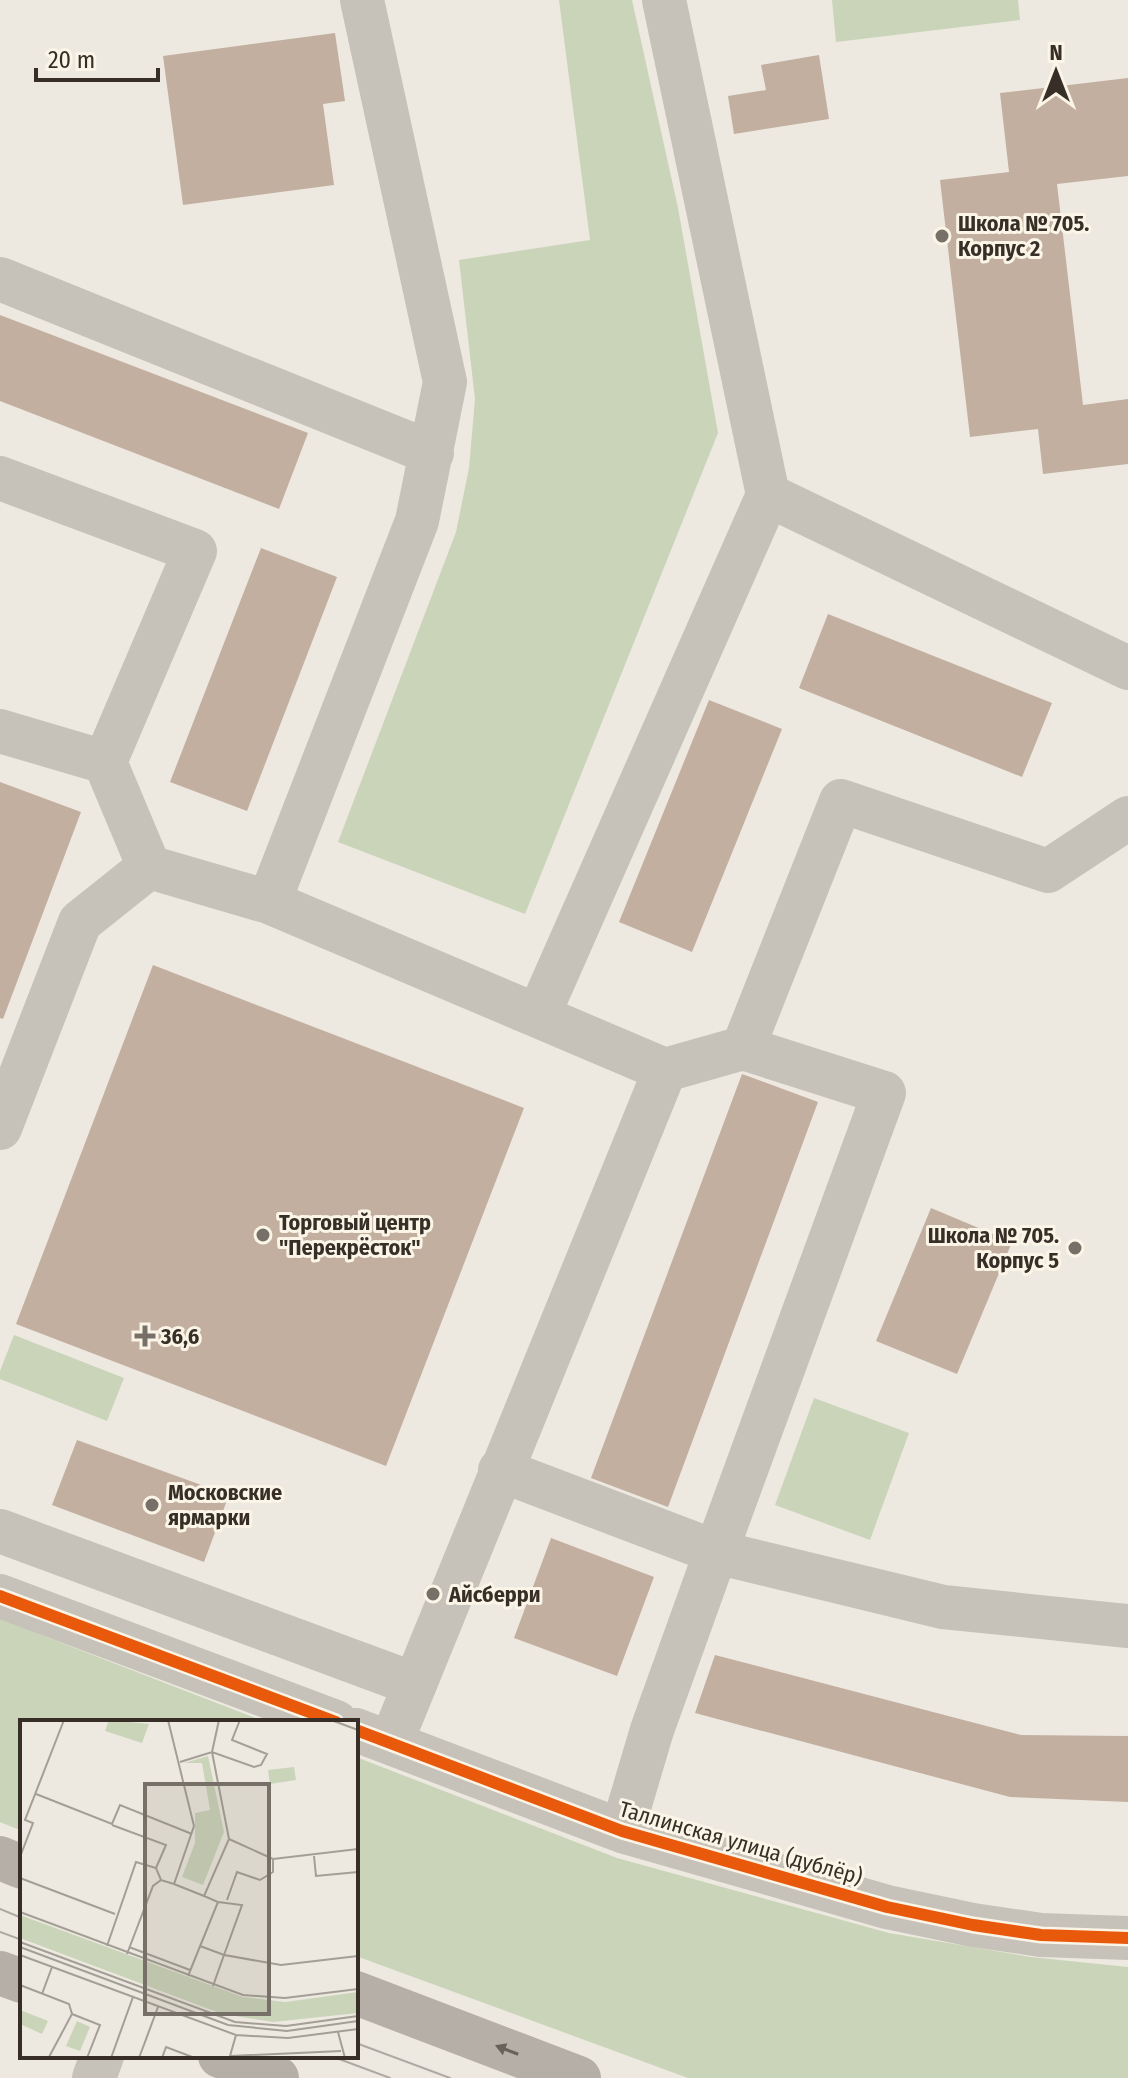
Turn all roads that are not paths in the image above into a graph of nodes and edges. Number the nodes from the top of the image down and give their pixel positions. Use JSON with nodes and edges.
{"nodes":[{"id":1,"x":362,"y":0,"type":"edge"},
{"id":2,"x":664,"y":0,"type":"edge"},
{"id":3,"x":0,"y":279,"type":"edge"},
{"id":4,"x":432,"y":453,"type":"junction"},
{"id":5,"x":0,"y":478,"type":"edge"},
{"id":6,"x":768,"y":495,"type":"junction"},
{"id":7,"x":1128,"y":668,"type":"edge"},
{"id":8,"x":0,"y":731,"type":"edge"},
{"id":9,"x":105,"y":762,"type":"junction"},
{"id":10,"x":1128,"y":818,"type":"edge"},
{"id":11,"x":149,"y":867,"type":"junction"},
{"id":12,"x":269,"y":902,"type":"junction"},
{"id":13,"x":538,"y":1016,"type":"junction"},
{"id":14,"x":743,"y":1048,"type":"junction"},
{"id":15,"x":665,"y":1070,"type":"junction"},
{"id":16,"x":0,"y":1128,"type":"edge"},
{"id":17,"x":500,"y":1470,"type":"junction"},
{"id":18,"x":0,"y":1531,"type":"edge"},
{"id":19,"x":716,"y":1552,"type":"junction"},
{"id":20,"x":0,"y":1596,"type":"edge"},
{"id":21,"x":1128,"y":1626,"type":"edge"},
{"id":22,"x":414,"y":1684,"type":"junction"},
{"id":23,"x":331,"y":1720,"type":"edge"},
{"id":24,"x":374,"y":1736,"type":"edge"},
{"id":25,"x":622,"y":1831,"type":"junction"},
{"id":26,"x":0,"y":1858,"type":"edge"},
{"id":27,"x":20,"y":1866,"type":"edge"},
{"id":28,"x":1128,"y":1938,"type":"edge"},
{"id":29,"x":0,"y":1973,"type":"edge"},
{"id":30,"x":20,"y":1980,"type":"edge"},
{"id":31,"x":358,"y":1994,"type":"edge"},
{"id":32,"x":101,"y":2058,"type":"edge"},
{"id":33,"x":225,"y":2058,"type":"edge"},
{"id":34,"x":94,"y":2078,"type":"edge"},
{"id":35,"x":277,"y":2078,"type":"edge"},
{"id":36,"x":579,"y":2078,"type":"edge"}],
"edges":[{"from":1,"to":4,"type":"street"},
{"from":2,"to":6,"type":"street"},
{"from":3,"to":4,"type":"street"},
{"from":4,"to":12,"type":"street"},
{"from":5,"to":9,"type":"street"},
{"from":6,"to":7,"type":"street"},
{"from":6,"to":13,"type":"street"},
{"from":8,"to":9,"type":"street"},
{"from":9,"to":11,"type":"street"},
{"from":10,"to":14,"type":"street"},
{"from":11,"to":12,"type":"street"},
{"from":11,"to":16,"type":"street"},
{"from":12,"to":13,"type":"street"},
{"from":13,"to":15,"type":"street"},
{"from":14,"to":15,"type":"street"},
{"from":14,"to":19,"type":"street"},
{"from":15,"to":17,"type":"street"},
{"from":17,"to":19,"type":"street"},
{"from":17,"to":22,"type":"street"},
{"from":18,"to":22,"type":"street"},
{"from":19,"to":21,"type":"street"},
{"from":19,"to":25,"type":"street"},
{"from":20,"to":23,"type":"street"},
{"from":22,"to":24,"type":"street"},
{"from":24,"to":25,"type":"street","name":"Таллинская улица (дублёр)"},
{"from":25,"to":28,"type":"street","name":"Таллинская улица (дублёр)"},
{"from":26,"to":27,"type":"main road"},
{"from":29,"to":30,"type":"main road"},
{"from":36,"to":31,"type":"main road","one_way":true},
{"from":32,"to":34,"type":"street"},
{"from":33,"to":35,"type":"main road"}]}
